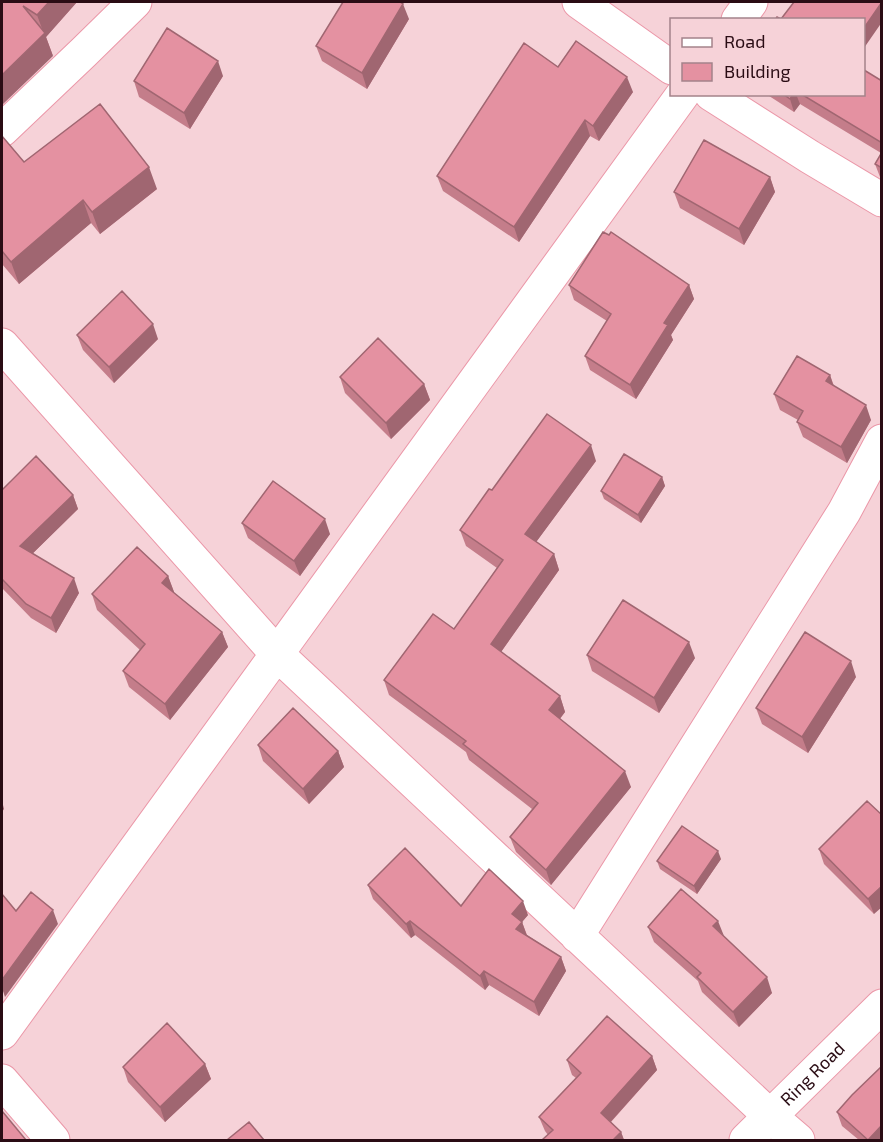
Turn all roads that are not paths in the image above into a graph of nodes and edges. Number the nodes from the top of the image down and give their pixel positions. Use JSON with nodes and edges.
{"nodes":[{"id":1,"x":135,"y":2,"type":"edge"},
{"id":2,"x":579,"y":2,"type":"edge"},
{"id":3,"x":751,"y":2,"type":"edge"},
{"id":4,"x":739,"y":18,"type":"edge"},
{"id":5,"x":670,"y":67,"type":"edge"},
{"id":6,"x":682,"y":96,"type":"edge"},
{"id":7,"x":714,"y":96,"type":"edge"},
{"id":8,"x":2,"y":130,"type":"edge"},
{"id":9,"x":882,"y":200,"type":"edge"},
{"id":10,"x":2,"y":345,"type":"edge"},
{"id":11,"x":882,"y":441,"type":"edge"},
{"id":12,"x":277,"y":654,"type":"junction"},
{"id":13,"x":578,"y":936,"type":"junction"},
{"id":14,"x":882,"y":1006,"type":"edge"},
{"id":15,"x":2,"y":1033,"type":"edge"},
{"id":16,"x":2,"y":1081,"type":"edge"},
{"id":17,"x":770,"y":1116,"type":"junction"},
{"id":18,"x":53,"y":1140,"type":"edge"},
{"id":19,"x":746,"y":1140,"type":"edge"},
{"id":20,"x":798,"y":1140,"type":"edge"}],
"edges":[{"from":1,"to":8,"type":"street"},
{"from":2,"to":5,"type":"street"},
{"from":3,"to":4,"type":"street"},
{"from":6,"to":12,"type":"street"},
{"from":7,"to":9,"type":"street"},
{"from":10,"to":12,"type":"street"},
{"from":11,"to":13,"type":"street"},
{"from":12,"to":13,"type":"street"},
{"from":12,"to":15,"type":"street"},
{"from":13,"to":17,"type":"street"},
{"from":14,"to":17,"type":"street","name":"Ring Road"},
{"from":16,"to":18,"type":"street"},
{"from":17,"to":19,"type":"street","name":"Ring Road"},
{"from":17,"to":20,"type":"street"}]}
